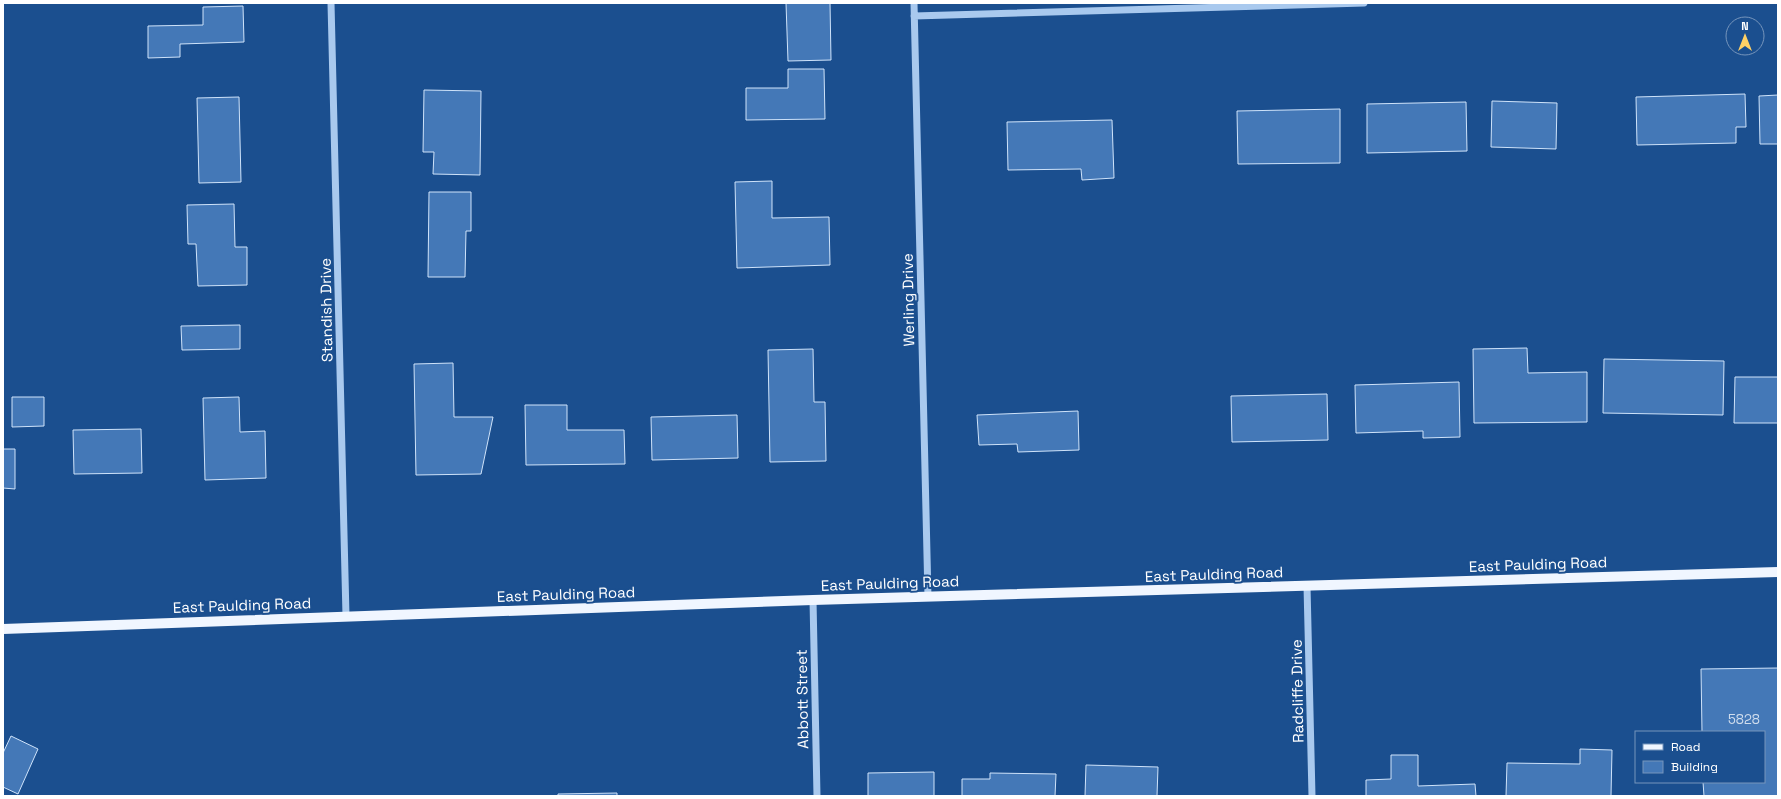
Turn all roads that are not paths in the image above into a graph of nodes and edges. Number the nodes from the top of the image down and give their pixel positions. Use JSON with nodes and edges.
{"nodes":[{"id":1,"x":332,"y":3,"type":"edge"},
{"id":2,"x":914,"y":3,"type":"edge"},
{"id":3,"x":1364,"y":3,"type":"edge"},
{"id":4,"x":1198,"y":5,"type":"edge"},
{"id":5,"x":914,"y":16,"type":"junction"},
{"id":6,"x":1778,"y":572,"type":"edge"},
{"id":7,"x":1307,"y":586,"type":"junction"},
{"id":8,"x":928,"y":597,"type":"junction"},
{"id":9,"x":813,"y":600,"type":"junction"},
{"id":10,"x":346,"y":616,"type":"junction"},
{"id":11,"x":3,"y":629,"type":"edge"},
{"id":12,"x":817,"y":796,"type":"edge"},
{"id":13,"x":1312,"y":796,"type":"edge"}],
"edges":[{"from":1,"to":10,"type":"street","name":"Standish Drive"},
{"from":2,"to":5,"type":"street","name":"Werling Drive"},
{"from":3,"to":4,"type":"street"},
{"from":4,"to":5,"type":"street"},
{"from":5,"to":8,"type":"street","name":"Werling Drive"},
{"from":6,"to":7,"type":"main road","name":"East Paulding Road"},
{"from":7,"to":8,"type":"main road","name":"East Paulding Road"},
{"from":7,"to":13,"type":"street","name":"Radcliffe Drive"},
{"from":8,"to":9,"type":"main road","name":"East Paulding Road"},
{"from":9,"to":10,"type":"main road","name":"East Paulding Road"},
{"from":9,"to":12,"type":"street","name":"Abbott Street"},
{"from":10,"to":11,"type":"main road","name":"East Paulding Road"}]}
